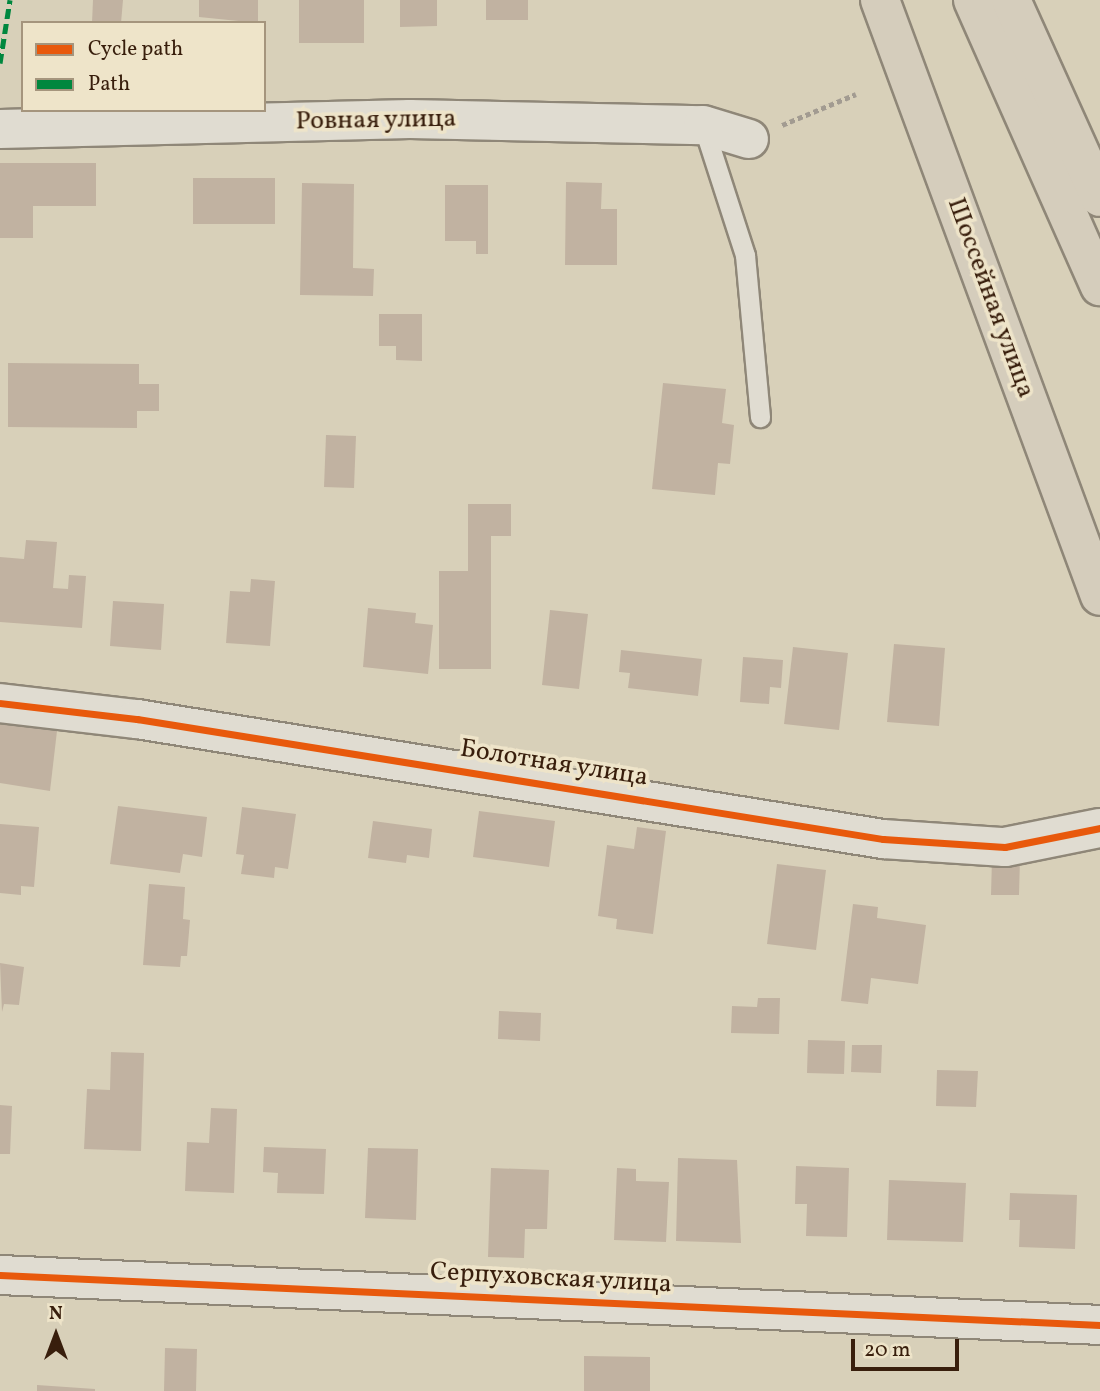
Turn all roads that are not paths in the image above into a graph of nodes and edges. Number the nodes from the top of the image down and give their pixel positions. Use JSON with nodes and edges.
{"nodes":[{"id":1,"x":880,"y":0,"type":"edge"},
{"id":2,"x":974,"y":0,"type":"edge"},
{"id":3,"x":1011,"y":0,"type":"edge"},
{"id":4,"x":703,"y":125,"type":"junction"},
{"id":5,"x":0,"y":129,"type":"edge"},
{"id":6,"x":749,"y":139,"type":"dead end"},
{"id":7,"x":1100,"y":197,"type":"edge"},
{"id":8,"x":1100,"y":286,"type":"edge"},
{"id":9,"x":760,"y":417,"type":"dead end"},
{"id":10,"x":1100,"y":596,"type":"edge"},
{"id":11,"x":0,"y":703,"type":"edge"},
{"id":12,"x":1100,"y":828,"type":"edge"},
{"id":13,"x":0,"y":1275,"type":"edge"},
{"id":14,"x":1100,"y":1325,"type":"edge"}],
"edges":[{"from":1,"to":10,"type":"main road","name":"Шоссейная улица"},
{"from":2,"to":8,"type":"main road"},
{"from":3,"to":7,"type":"main road"},
{"from":4,"to":5,"type":"street","name":"Ровная улица"},
{"from":4,"to":6,"type":"street","name":"Ровная улица"},
{"from":4,"to":9,"type":"lane"},
{"from":11,"to":12,"type":"street","name":"Болотная улица"},
{"from":13,"to":14,"type":"street","name":"Серпуховская улица"}]}
